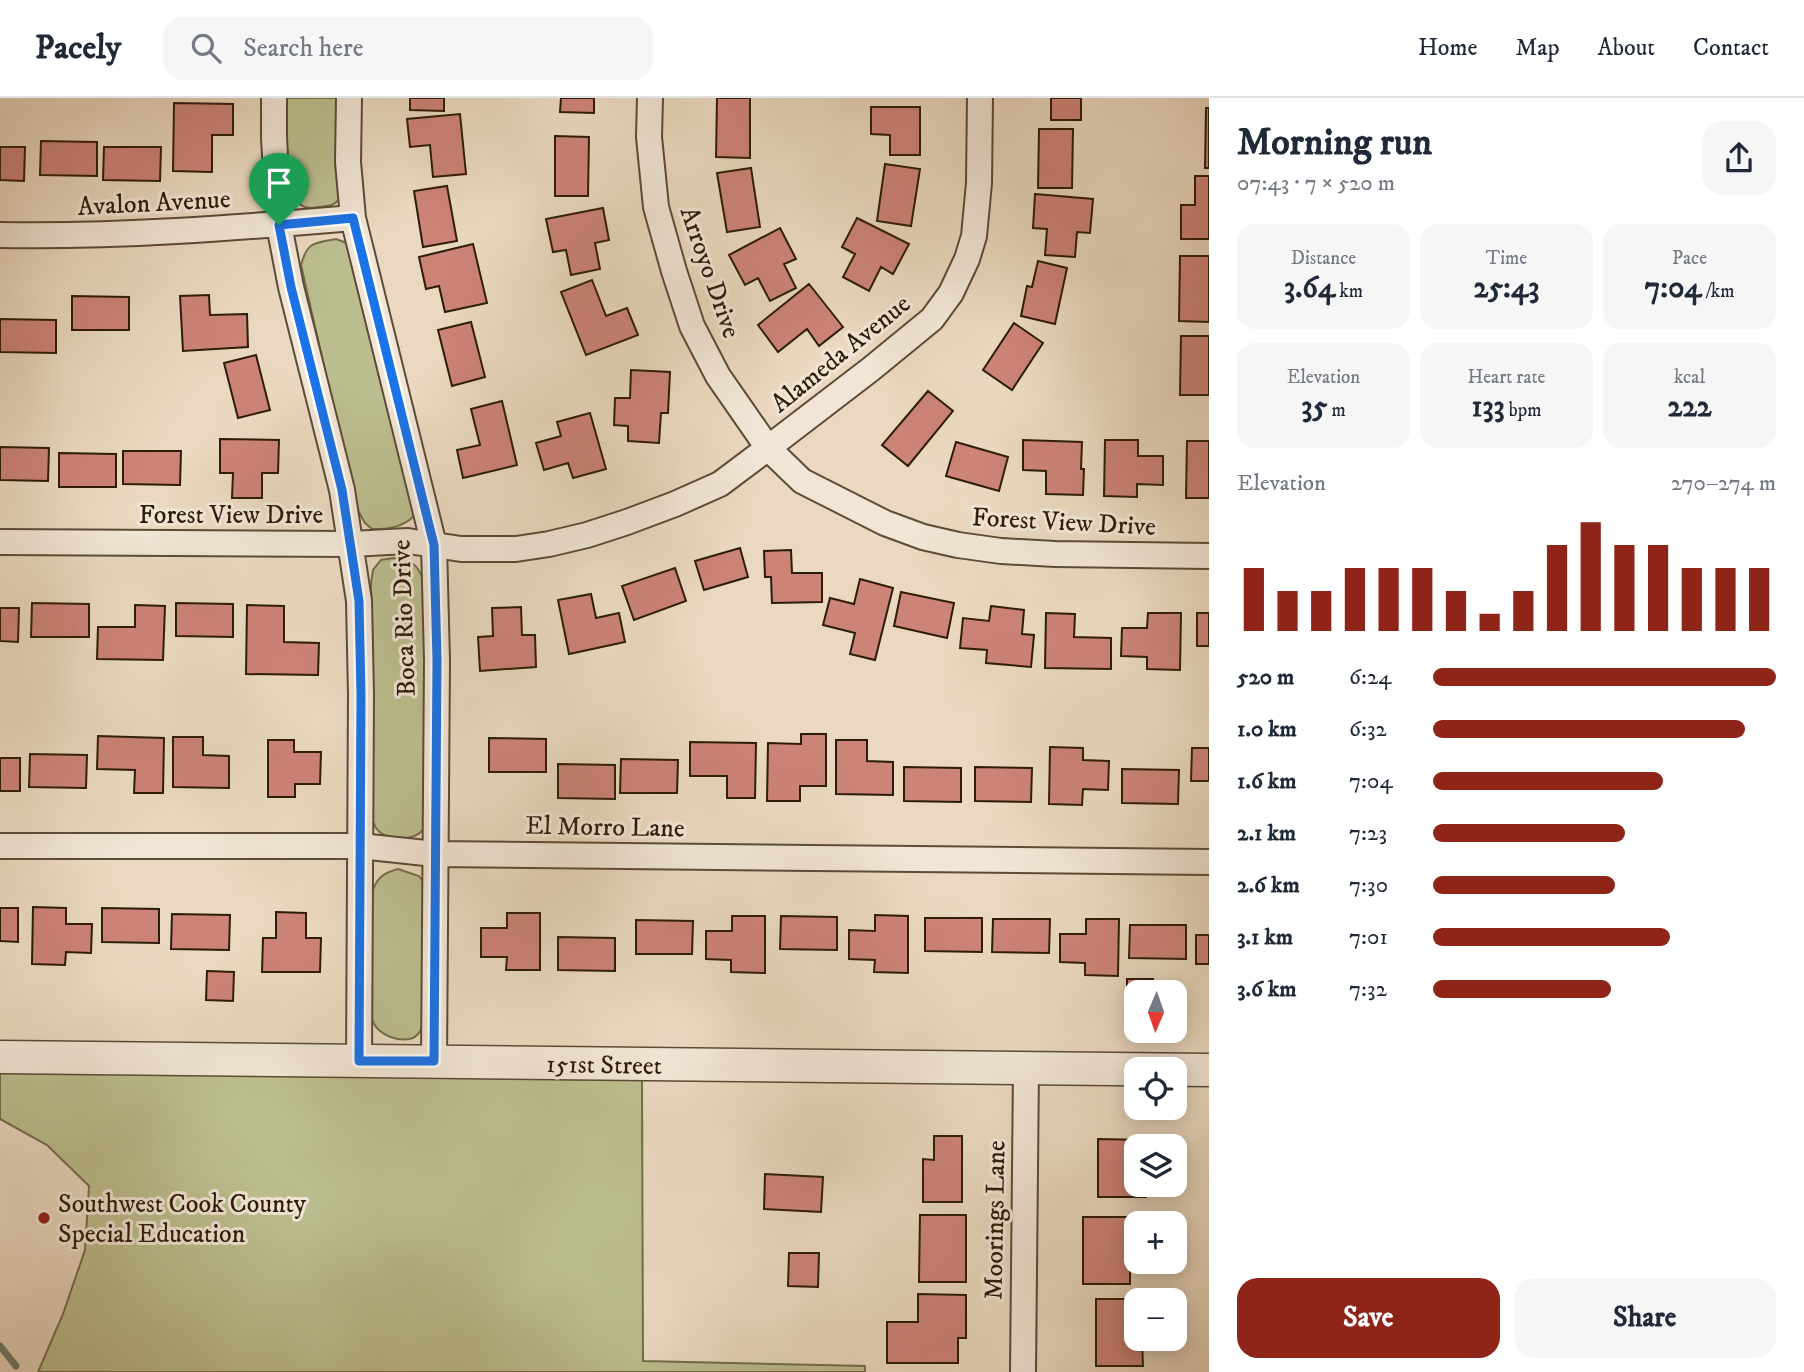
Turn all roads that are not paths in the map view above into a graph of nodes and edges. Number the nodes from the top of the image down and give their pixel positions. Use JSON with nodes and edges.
{"nodes":[{"id":1,"x":274,"y":98,"type":"edge"},
{"id":2,"x":349,"y":98,"type":"edge"},
{"id":3,"x":650,"y":98,"type":"edge"},
{"id":4,"x":980,"y":98,"type":"edge"},
{"id":5,"x":353,"y":218,"type":"junction"},
{"id":6,"x":279,"y":225,"type":"junction"},
{"id":7,"x":0,"y":235,"type":"edge"},
{"id":8,"x":768,"y":448,"type":"junction"},
{"id":9,"x":0,"y":542,"type":"edge"},
{"id":10,"x":351,"y":544,"type":"junction"},
{"id":11,"x":434,"y":545,"type":"junction"},
{"id":12,"x":1209,"y":556,"type":"edge"},
{"id":13,"x":0,"y":846,"type":"edge"},
{"id":14,"x":360,"y":846,"type":"junction"},
{"id":15,"x":435,"y":854,"type":"junction"},
{"id":16,"x":1209,"y":862,"type":"edge"},
{"id":17,"x":0,"y":1057,"type":"edge"},
{"id":18,"x":359,"y":1061,"type":"junction"},
{"id":19,"x":434,"y":1061,"type":"junction"},
{"id":20,"x":1026,"y":1068,"type":"junction"},
{"id":21,"x":1209,"y":1070,"type":"edge"},
{"id":22,"x":1023,"y":1372,"type":"edge"}],
"edges":[{"from":1,"to":6,"type":"street","name":"Boca Rio Drive"},
{"from":2,"to":5,"type":"street","name":"Boca Rio Drive"},
{"from":3,"to":8,"type":"street","name":"Arroyo Drive"},
{"from":4,"to":8,"type":"street","name":"Alameda Avenue"},
{"from":5,"to":6,"type":"street","name":"Avalon Avenue"},
{"from":5,"to":11,"type":"street","name":"Boca Rio Drive"},
{"from":6,"to":7,"type":"street","name":"Avalon Avenue"},
{"from":6,"to":10,"type":"street","name":"Boca Rio Drive"},
{"from":8,"to":11,"type":"street","name":"Forest View Drive"},
{"from":8,"to":12,"type":"street","name":"Forest View Drive"},
{"from":9,"to":10,"type":"street","name":"Forest View Drive"},
{"from":10,"to":11,"type":"street","name":"Forest View Drive"},
{"from":10,"to":14,"type":"street","name":"Boca Rio Drive"},
{"from":11,"to":15,"type":"street","name":"Boca Rio Drive"},
{"from":13,"to":14,"type":"street","name":"El Morro Lane"},
{"from":14,"to":15,"type":"street","name":"El Morro Lane"},
{"from":14,"to":18,"type":"street","name":"Boca Rio Drive"},
{"from":15,"to":16,"type":"street","name":"El Morro Lane"},
{"from":15,"to":19,"type":"street","name":"Boca Rio Drive"},
{"from":17,"to":18,"type":"street","name":"151st Street"},
{"from":18,"to":19,"type":"street","name":"151st Street"},
{"from":19,"to":20,"type":"street","name":"151st Street"},
{"from":20,"to":21,"type":"street","name":"151st Street"},
{"from":20,"to":22,"type":"street","name":"Moorings Lane"}]}
